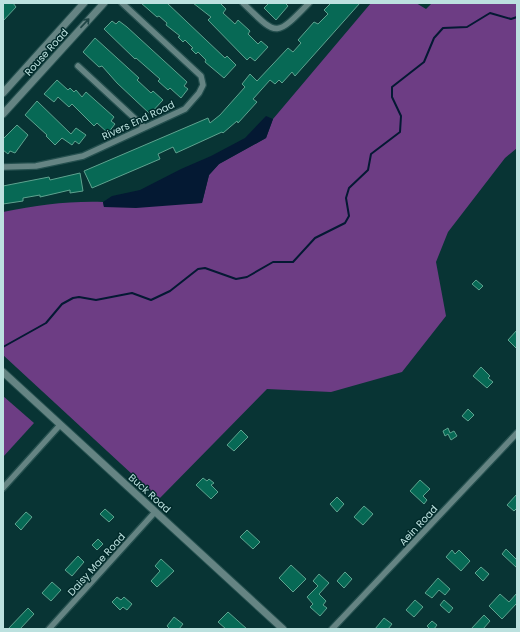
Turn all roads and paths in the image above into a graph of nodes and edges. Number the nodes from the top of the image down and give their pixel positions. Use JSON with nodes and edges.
{"nodes":[{"id":1,"x":84,"y":3,"type":"edge"},
{"id":2,"x":104,"y":3,"type":"edge"},
{"id":3,"x":122,"y":3,"type":"edge"},
{"id":4,"x":243,"y":3,"type":"edge"},
{"id":5,"x":309,"y":3,"type":"edge"},
{"id":6,"x":78,"y":66,"type":"dead end"},
{"id":7,"x":3,"y":93,"type":"edge"},
{"id":8,"x":3,"y":114,"type":"edge"},
{"id":9,"x":144,"y":128,"type":"junction"},
{"id":10,"x":3,"y":167,"type":"edge"},
{"id":11,"x":3,"y":372,"type":"edge"},
{"id":12,"x":60,"y":425,"type":"junction"},
{"id":13,"x":517,"y":433,"type":"edge"},
{"id":14,"x":3,"y":488,"type":"edge"},
{"id":15,"x":155,"y":512,"type":"junction"},
{"id":16,"x":49,"y":629,"type":"edge"},
{"id":17,"x":283,"y":629,"type":"edge"},
{"id":18,"x":332,"y":629,"type":"edge"}],
"edges":[{"from":1,"to":7,"type":"street","name":"Rouse Road"},
{"from":8,"to":2,"type":"street","name":"Rouse Road","one_way":true},
{"from":3,"to":9,"type":"street","name":"Rivers End Road"},
{"from":4,"to":5,"type":"street"},
{"from":6,"to":9,"type":"street"},
{"from":9,"to":10,"type":"street","name":"Rivers End Road"},
{"from":11,"to":12,"type":"street","name":"Buck Road"},
{"from":12,"to":14,"type":"street"},
{"from":12,"to":15,"type":"street","name":"Buck Road"},
{"from":13,"to":18,"type":"street","name":"Aein Road"},
{"from":15,"to":16,"type":"street","name":"Daisy Mae Road"},
{"from":15,"to":17,"type":"street","name":"Buck Road"}]}
